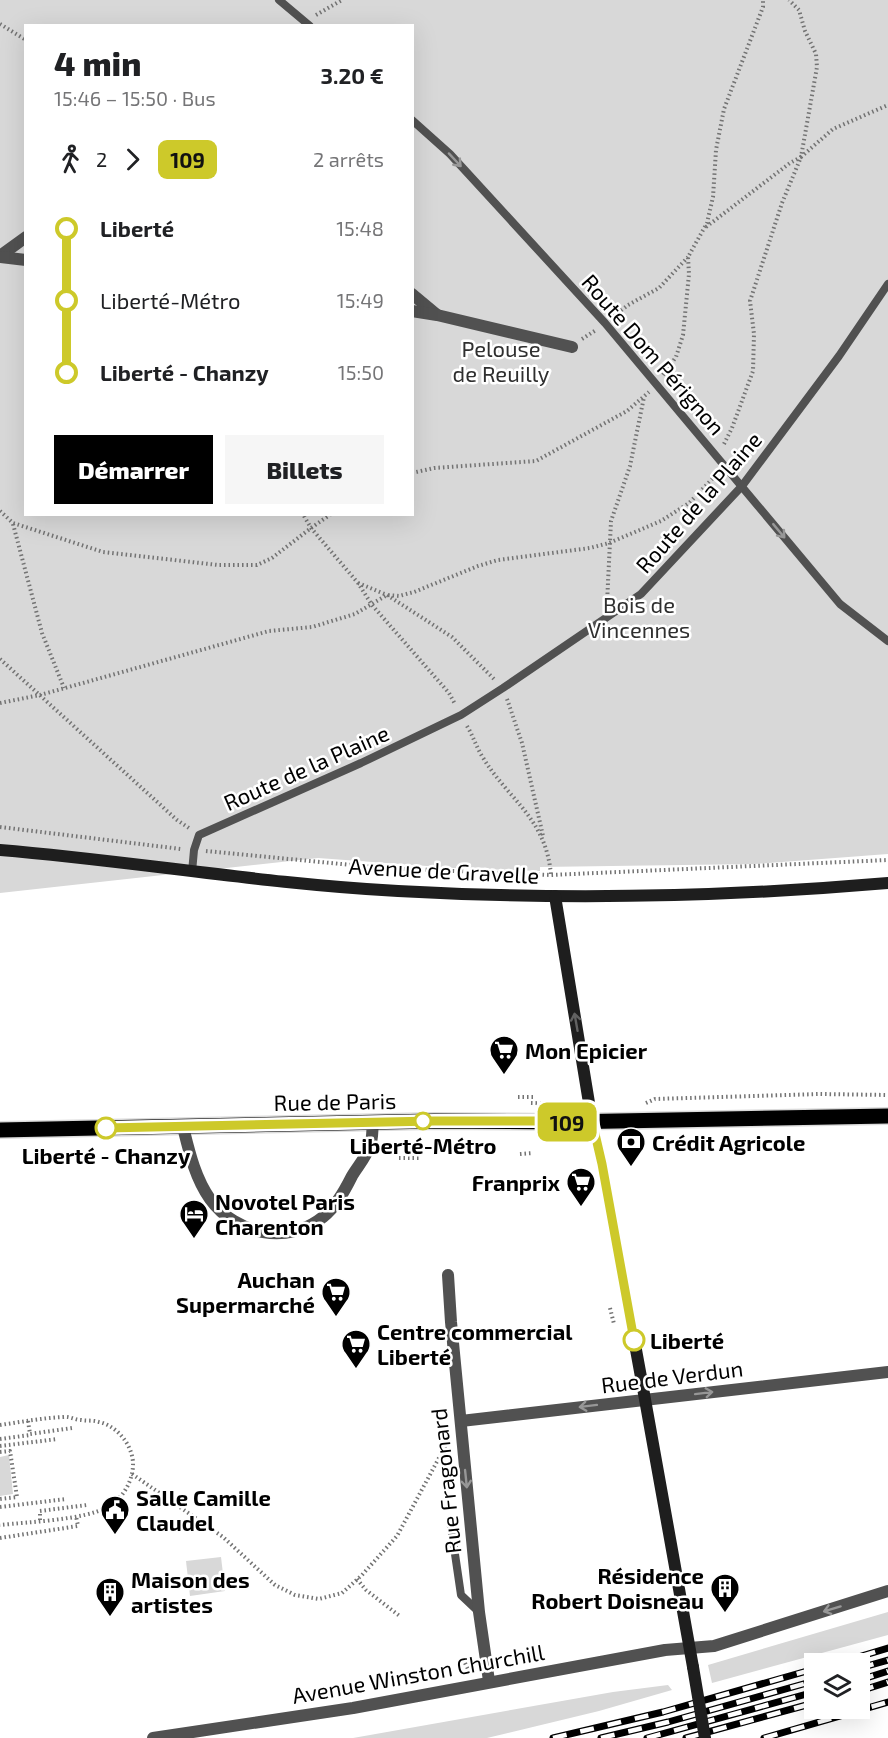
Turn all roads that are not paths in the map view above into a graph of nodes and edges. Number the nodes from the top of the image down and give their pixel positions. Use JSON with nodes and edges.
{"nodes":[{"id":1,"x":279,"y":0,"type":"edge"},
{"id":2,"x":308,"y":23,"type":"edge"},
{"id":3,"x":414,"y":122,"type":"edge"},
{"id":4,"x":24,"y":238,"type":"edge"},
{"id":5,"x":0,"y":256,"type":"edge"},
{"id":6,"x":24,"y":260,"type":"edge"},
{"id":7,"x":888,"y":284,"type":"edge"},
{"id":8,"x":414,"y":296,"type":"edge"},
{"id":9,"x":414,"y":312,"type":"edge"},
{"id":10,"x":437,"y":315,"type":"junction"},
{"id":11,"x":572,"y":347,"type":"road end"},
{"id":12,"x":742,"y":486,"type":"junction"},
{"id":13,"x":888,"y":641,"type":"edge"},
{"id":14,"x":0,"y":850,"type":"edge"},
{"id":15,"x":192,"y":872,"type":"junction"},
{"id":16,"x":888,"y":883,"type":"edge"},
{"id":17,"x":555,"y":896,"type":"junction"},
{"id":18,"x":888,"y":1116,"type":"edge"},
{"id":19,"x":592,"y":1121,"type":"junction"},
{"id":20,"x":372,"y":1122,"type":"junction"},
{"id":21,"x":183,"y":1127,"type":"junction"},
{"id":22,"x":0,"y":1130,"type":"edge"},
{"id":23,"x":448,"y":1275,"type":"dead end"},
{"id":24,"x":888,"y":1372,"type":"edge"},
{"id":25,"x":646,"y":1400,"type":"junction"},
{"id":26,"x":461,"y":1421,"type":"junction"},
{"id":27,"x":450,"y":1521,"type":"dead end"},
{"id":28,"x":888,"y":1592,"type":"edge"},
{"id":29,"x":479,"y":1612,"type":"junction"},
{"id":30,"x":689,"y":1649,"type":"junction"},
{"id":31,"x":489,"y":1681,"type":"junction"},
{"id":32,"x":153,"y":1738,"type":"edge"},
{"id":33,"x":705,"y":1738,"type":"edge"}],
"edges":[{"from":1,"to":2,"type":"lane"},
{"from":3,"to":12,"type":"lane","name":"Route Dom Pérignon","one_way":true},
{"from":4,"to":5,"type":"street"},
{"from":5,"to":6,"type":"street"},
{"from":7,"to":12,"type":"lane","name":"Route de la Plaine"},
{"from":8,"to":10,"type":"street"},
{"from":9,"to":10,"type":"street"},
{"from":10,"to":11,"type":"street"},
{"from":12,"to":13,"type":"lane","name":"Route Dom Pérignon","one_way":true},
{"from":12,"to":15,"type":"lane","name":"Route de la Plaine"},
{"from":14,"to":15,"type":"street","name":"Avenue de Gravelle"},
{"from":15,"to":17,"type":"street","name":"Avenue de Gravelle"},
{"from":16,"to":17,"type":"street","name":"Avenue de Gravelle"},
{"from":19,"to":17,"type":"street","one_way":true},
{"from":18,"to":19,"type":"main road","name":"Rue de Paris"},
{"from":19,"to":20,"type":"main road","name":"Rue de Paris"},
{"from":19,"to":25,"type":"street"},
{"from":20,"to":21,"type":"main road","name":"Rue de Paris"},
{"from":20,"to":21,"type":"street"},
{"from":21,"to":22,"type":"main road","name":"Rue de Paris"},
{"from":23,"to":26,"type":"street","name":"Rue Fragonard"},
{"from":25,"to":24,"type":"street","name":"Rue de Verdun","one_way":true},
{"from":25,"to":26,"type":"street","name":"Rue de Verdun","one_way":true},
{"from":25,"to":30,"type":"street"},
{"from":26,"to":29,"type":"street","name":"Rue Fragonard","one_way":true},
{"from":27,"to":29,"type":"lane"},
{"from":28,"to":30,"type":"street","name":"Avenue Winston Churchill","one_way":true},
{"from":29,"to":31,"type":"street","name":"Rue Fragonard"},
{"from":30,"to":31,"type":"street","name":"Avenue Winston Churchill"},
{"from":30,"to":33,"type":"street","bridge":true},
{"from":31,"to":32,"type":"street","name":"Avenue Winston Churchill"}]}
